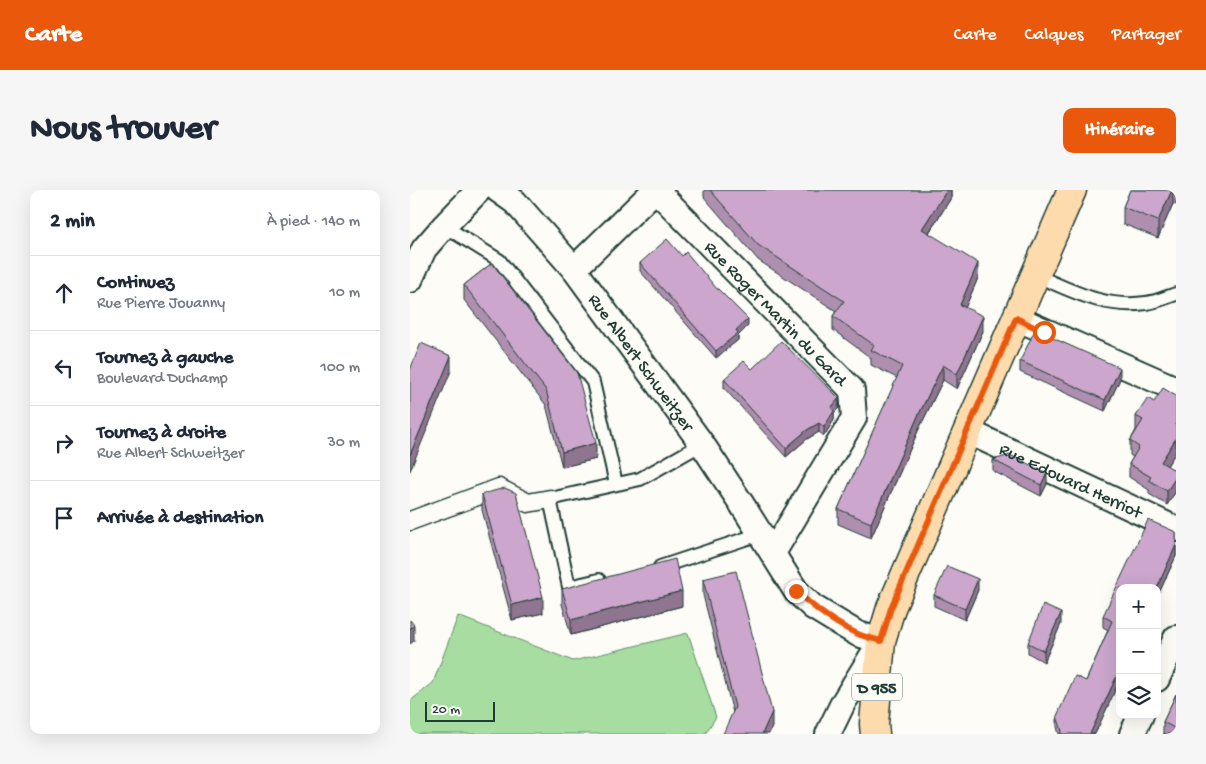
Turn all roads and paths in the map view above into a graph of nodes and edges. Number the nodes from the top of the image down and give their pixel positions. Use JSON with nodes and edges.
{"nodes":[{"id":1,"x":480,"y":190,"type":"edge"},
{"id":2,"x":498,"y":190,"type":"edge"},
{"id":3,"x":655,"y":190,"type":"edge"},
{"id":4,"x":1072,"y":190,"type":"edge"},
{"id":5,"x":444,"y":226,"type":"junction"},
{"id":6,"x":574,"y":269,"type":"junction"},
{"id":7,"x":1035,"y":275,"type":"junction"},
{"id":8,"x":410,"y":280,"type":"edge"},
{"id":9,"x":1176,"y":294,"type":"edge"},
{"id":10,"x":1016,"y":318,"type":"junction"},
{"id":11,"x":1176,"y":390,"type":"edge"},
{"id":12,"x":967,"y":431,"type":"junction"},
{"id":13,"x":702,"y":444,"type":"junction"},
{"id":14,"x":616,"y":484,"type":"junction"},
{"id":15,"x":550,"y":499,"type":"junction"},
{"id":16,"x":410,"y":521,"type":"edge"},
{"id":17,"x":1176,"y":529,"type":"edge"},
{"id":18,"x":767,"y":544,"type":"junction"},
{"id":19,"x":646,"y":570,"type":"edge"},
{"id":20,"x":613,"y":577,"type":"edge"},
{"id":21,"x":1176,"y":638,"type":"edge"},
{"id":22,"x":881,"y":641,"type":"junction"},
{"id":23,"x":1160,"y":674,"type":"edge"},
{"id":24,"x":1139,"y":719,"type":"edge"},
{"id":25,"x":828,"y":734,"type":"edge"},
{"id":26,"x":875,"y":734,"type":"edge"},
{"id":27,"x":1132,"y":734,"type":"edge"}],
"edges":[{"from":1,"to":5,"type":"street"},
{"from":2,"to":6,"type":"street","name":"Rue Albert Schweitzer"},
{"from":3,"to":6,"type":"street"},
{"from":3,"to":18,"type":"street","name":"Rue Roger Martin du Gard"},
{"from":4,"to":7,"type":"main road","number":"D 955"},
{"from":5,"to":8,"type":"street"},
{"from":5,"to":14,"type":"lane"},
{"from":6,"to":13,"type":"street","name":"Rue Albert Schweitzer"},
{"from":7,"to":9,"type":"lane"},
{"from":7,"to":10,"type":"main road","number":"D 955"},
{"from":10,"to":11,"type":"street"},
{"from":10,"to":12,"type":"main road","number":"D 955"},
{"from":12,"to":17,"type":"street","name":"Rue Edouard Herriot"},
{"from":12,"to":22,"type":"main road","number":"D 955"},
{"from":13,"to":14,"type":"lane"},
{"from":13,"to":18,"type":"street","name":"Rue Albert Schweitzer"},
{"from":14,"to":15,"type":"lane"},
{"from":15,"to":16,"type":"street"},
{"from":15,"to":20,"type":"lane"},
{"from":18,"to":19,"type":"lane"},
{"from":18,"to":22,"type":"street","name":"Rue Albert Schweitzer"},
{"from":21,"to":23,"type":"street"},
{"from":22,"to":25,"type":"street"},
{"from":22,"to":26,"type":"main road","number":"D 955"},
{"from":24,"to":27,"type":"street"}]}
